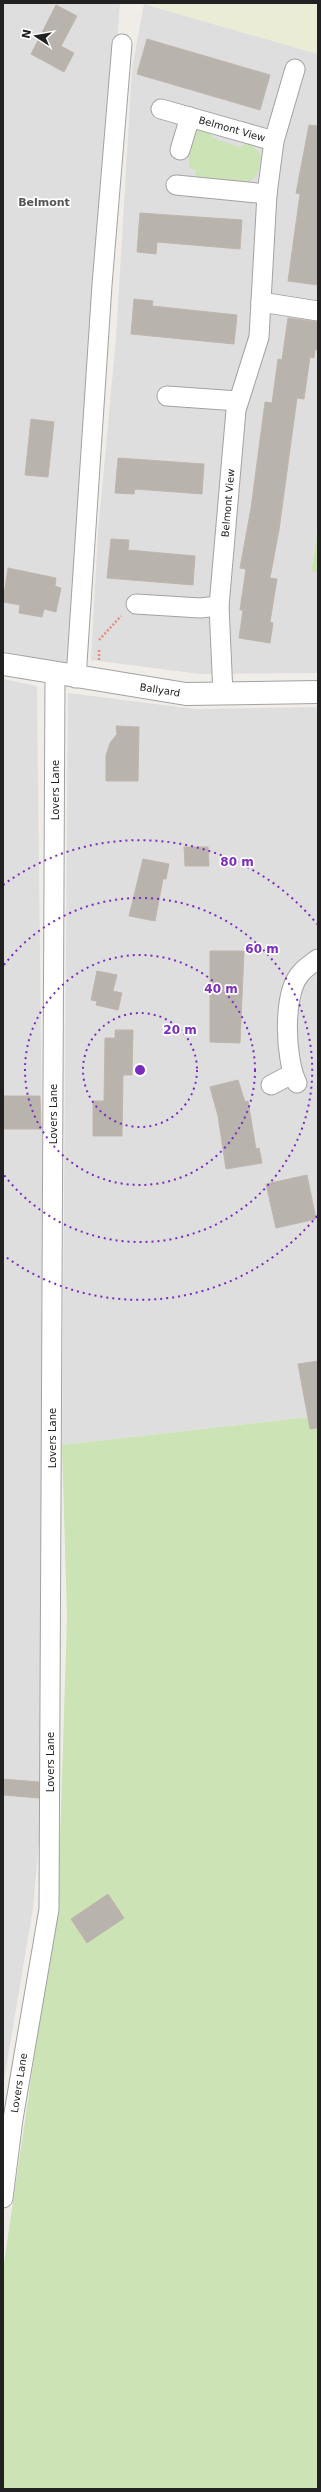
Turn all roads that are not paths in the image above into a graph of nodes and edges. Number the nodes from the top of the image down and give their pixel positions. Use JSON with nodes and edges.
{"nodes":[{"id":1,"x":122,"y":44,"type":"dead end"},
{"id":2,"x":295,"y":69,"type":"dead end"},
{"id":3,"x":160,"y":108,"type":"dead end"},
{"id":4,"x":190,"y":117,"type":"junction"},
{"id":5,"x":274,"y":141,"type":"junction"},
{"id":6,"x":180,"y":150,"type":"dead end"},
{"id":7,"x":176,"y":185,"type":"dead end"},
{"id":8,"x":267,"y":194,"type":"junction"},
{"id":9,"x":261,"y":302,"type":"junction"},
{"id":10,"x":318,"y":311,"type":"edge"},
{"id":11,"x":167,"y":396,"type":"dead end"},
{"id":12,"x":238,"y":401,"type":"junction"},
{"id":13,"x":136,"y":604,"type":"dead end"},
{"id":14,"x":219,"y":606,"type":"junction"},
{"id":15,"x":3,"y":664,"type":"edge"},
{"id":16,"x":65,"y":676,"type":"junction"},
{"id":17,"x":318,"y":692,"type":"edge"},
{"id":18,"x":224,"y":694,"type":"junction"},
{"id":19,"x":318,"y":959,"type":"edge"},
{"id":20,"x":271,"y":1084,"type":"dead end"},
{"id":21,"x":3,"y":2198,"type":"edge"}],
"edges":[{"from":1,"to":16,"type":"street","name":"Lovers Lane"},
{"from":2,"to":5,"type":"street","name":"Belmont View"},
{"from":3,"to":4,"type":"street","name":"Belmont View"},
{"from":4,"to":5,"type":"street","name":"Belmont View"},
{"from":4,"to":6,"type":"street","name":"Belmont View"},
{"from":5,"to":8,"type":"street","name":"Belmont View"},
{"from":7,"to":8,"type":"street"},
{"from":8,"to":9,"type":"street","name":"Belmont View"},
{"from":9,"to":10,"type":"street"},
{"from":9,"to":12,"type":"street","name":"Belmont View"},
{"from":11,"to":12,"type":"street"},
{"from":12,"to":14,"type":"street","name":"Belmont View"},
{"from":13,"to":14,"type":"street"},
{"from":14,"to":18,"type":"street","name":"Belmont View"},
{"from":15,"to":16,"type":"street","name":"Ballyard"},
{"from":16,"to":18,"type":"street","name":"Ballyard"},
{"from":16,"to":21,"type":"street","name":"Lovers Lane"},
{"from":17,"to":18,"type":"street","name":"Ballyard"},
{"from":19,"to":20,"type":"street"}]}
